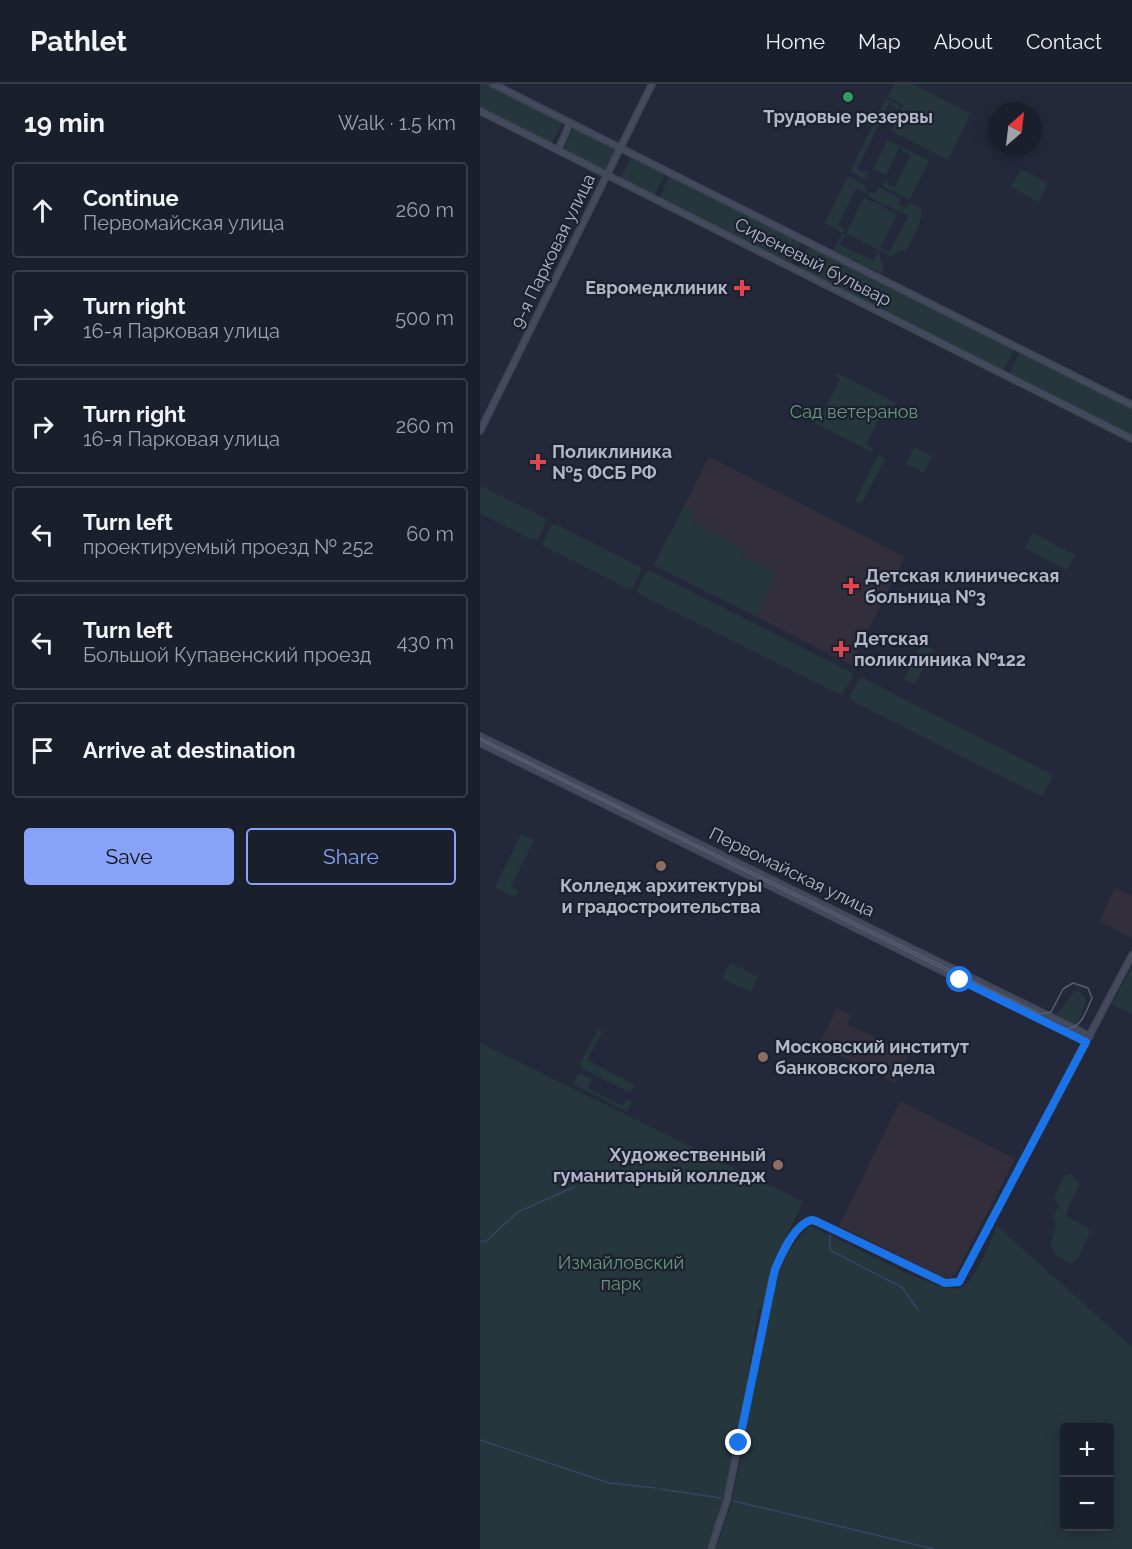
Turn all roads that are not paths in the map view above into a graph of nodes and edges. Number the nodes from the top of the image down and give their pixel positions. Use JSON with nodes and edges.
{"nodes":[{"id":1,"x":493,"y":84,"type":"edge"},
{"id":2,"x":652,"y":84,"type":"edge"},
{"id":3,"x":480,"y":111,"type":"edge"},
{"id":4,"x":570,"y":123,"type":"junction"},
{"id":5,"x":621,"y":148,"type":"junction"},
{"id":6,"x":558,"y":150,"type":"junction"},
{"id":7,"x":607,"y":175,"type":"junction"},
{"id":8,"x":1132,"y":405,"type":"edge"},
{"id":9,"x":480,"y":431,"type":"edge"},
{"id":10,"x":1132,"y":439,"type":"edge"},
{"id":11,"x":480,"y":736,"type":"edge"},
{"id":12,"x":480,"y":743,"type":"edge"},
{"id":13,"x":1132,"y":955,"type":"edge"},
{"id":14,"x":1090,"y":1036,"type":"junction"},
{"id":15,"x":1086,"y":1042,"type":"junction"},
{"id":16,"x":711,"y":1549,"type":"edge"}],
"edges":[{"from":1,"to":4,"type":"main road","name":"Сиреневый бульвар"},
{"from":2,"to":5,"type":"main road","name":"9-я Парковая улица"},
{"from":3,"to":6,"type":"main road","name":"Сиреневый бульвар"},
{"from":4,"to":5,"type":"main road","name":"Сиреневый бульвар"},
{"from":4,"to":6,"type":"main road"},
{"from":5,"to":7,"type":"main road","name":"9-я Парковая улица"},
{"from":5,"to":8,"type":"main road","name":"Сиреневый бульвар"},
{"from":6,"to":7,"type":"main road","name":"Сиреневый бульвар"},
{"from":7,"to":9,"type":"main road","name":"9-я Парковая улица"},
{"from":7,"to":10,"type":"main road","name":"Сиреневый бульвар"},
{"from":11,"to":14,"type":"main road","name":"Первомайская улица"},
{"from":12,"to":15,"type":"main road","name":"Первомайская улица"},
{"from":13,"to":14,"type":"main road"},
{"from":14,"to":15,"type":"main road"},
{"from":15,"to":16,"type":"main road"}]}
